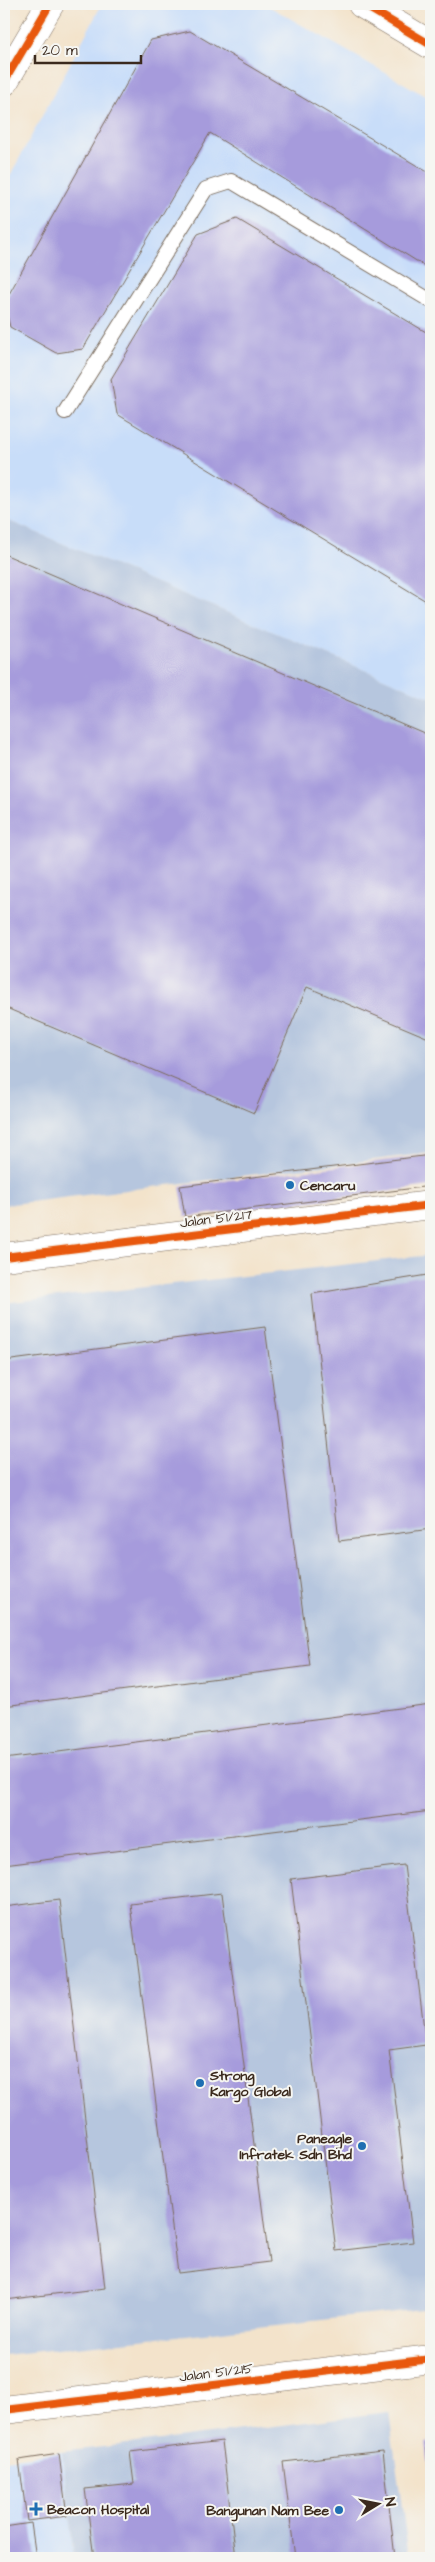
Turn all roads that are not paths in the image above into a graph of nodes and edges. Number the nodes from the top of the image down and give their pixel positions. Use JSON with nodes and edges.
{"nodes":[{"id":1,"x":50,"y":4,"type":"edge"},
{"id":2,"x":362,"y":4,"type":"edge"},
{"id":3,"x":431,"y":45,"type":"edge"},
{"id":4,"x":4,"y":82,"type":"edge"},
{"id":5,"x":431,"y":302,"type":"edge"},
{"id":6,"x":65,"y":412,"type":"dead end"},
{"id":7,"x":431,"y":1205,"type":"edge"},
{"id":8,"x":4,"y":1257,"type":"edge"},
{"id":9,"x":431,"y":2359,"type":"edge"},
{"id":10,"x":4,"y":2410,"type":"edge"}],
"edges":[{"from":1,"to":4,"type":"street"},
{"from":2,"to":3,"type":"street"},
{"from":5,"to":6,"type":"lane"},
{"from":7,"to":8,"type":"street","name":"Jalan 51/217"},
{"from":9,"to":10,"type":"street","name":"Jalan 51/215"}]}
